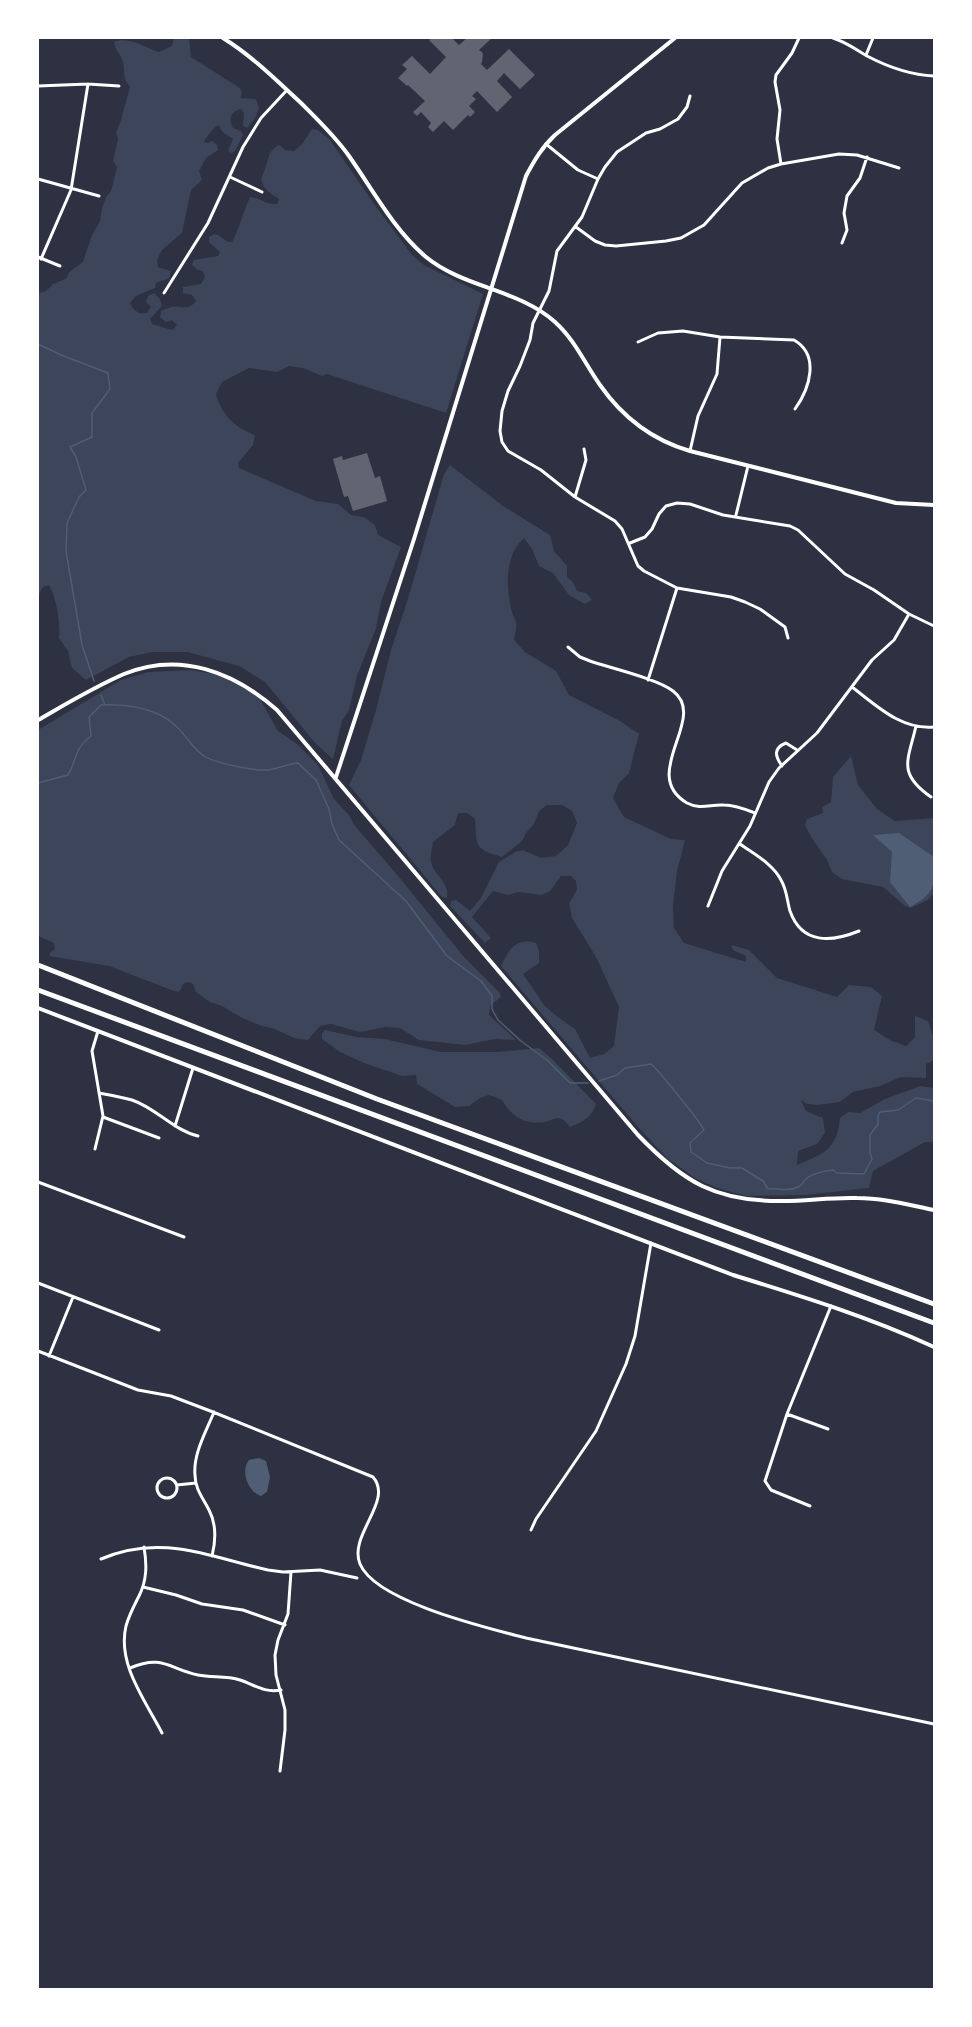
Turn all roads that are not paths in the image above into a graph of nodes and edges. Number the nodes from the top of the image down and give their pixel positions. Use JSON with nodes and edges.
{"nodes":[{"id":1,"x":223,"y":38,"type":"edge"},
{"id":2,"x":675,"y":38,"type":"edge"},
{"id":3,"x":799,"y":38,"type":"edge"},
{"id":4,"x":833,"y":38,"type":"edge"},
{"id":5,"x":873,"y":38,"type":"edge"},
{"id":6,"x":866,"y":55,"type":"junction"},
{"id":7,"x":934,"y":76,"type":"edge"},
{"id":8,"x":88,"y":84,"type":"junction"},
{"id":9,"x":38,"y":86,"type":"edge"},
{"id":10,"x":119,"y":86,"type":"dead end"},
{"id":11,"x":287,"y":90,"type":"junction"},
{"id":12,"x":690,"y":96,"type":"dead end"},
{"id":13,"x":546,"y":144,"type":"junction"},
{"id":14,"x":867,"y":158,"type":"junction"},
{"id":15,"x":782,"y":164,"type":"junction"},
{"id":16,"x":899,"y":168,"type":"dead end"},
{"id":17,"x":230,"y":177,"type":"junction"},
{"id":18,"x":38,"y":179,"type":"edge"},
{"id":19,"x":598,"y":179,"type":"junction"},
{"id":20,"x":71,"y":190,"type":"junction"},
{"id":21,"x":262,"y":192,"type":"dead end"},
{"id":22,"x":99,"y":196,"type":"dead end"},
{"id":23,"x":576,"y":227,"type":"junction"},
{"id":24,"x":842,"y":243,"type":"dead end"},
{"id":25,"x":39,"y":258,"type":"edge"},
{"id":26,"x":60,"y":267,"type":"dead end"},
{"id":27,"x":491,"y":288,"type":"junction"},
{"id":28,"x":164,"y":293,"type":"dead end"},
{"id":29,"x":539,"y":309,"type":"junction"},
{"id":30,"x":720,"y":337,"type":"junction"},
{"id":31,"x":638,"y":342,"type":"dead end"},
{"id":32,"x":795,"y":409,"type":"dead end"},
{"id":33,"x":584,"y":450,"type":"dead end"},
{"id":34,"x":690,"y":451,"type":"junction"},
{"id":35,"x":748,"y":466,"type":"junction"},
{"id":36,"x":575,"y":498,"type":"junction"},
{"id":37,"x":934,"y":505,"type":"edge"},
{"id":38,"x":736,"y":515,"type":"junction"},
{"id":39,"x":629,"y":543,"type":"junction"},
{"id":40,"x":677,"y":588,"type":"junction"},
{"id":41,"x":909,"y":614,"type":"junction"},
{"id":42,"x":934,"y":626,"type":"edge"},
{"id":43,"x":788,"y":638,"type":"dead end"},
{"id":44,"x":568,"y":647,"type":"dead end"},
{"id":45,"x":648,"y":680,"type":"junction"},
{"id":46,"x":852,"y":687,"type":"junction"},
{"id":47,"x":38,"y":720,"type":"edge"},
{"id":48,"x":916,"y":726,"type":"junction"},
{"id":49,"x":934,"y":727,"type":"edge"},
{"id":50,"x":798,"y":751,"type":"junction"},
{"id":51,"x":782,"y":766,"type":"junction"},
{"id":52,"x":336,"y":777,"type":"junction"},
{"id":53,"x":931,"y":797,"type":"dead end"},
{"id":54,"x":755,"y":813,"type":"junction"},
{"id":55,"x":740,"y":844,"type":"junction"},
{"id":56,"x":708,"y":906,"type":"dead end"},
{"id":57,"x":859,"y":931,"type":"dead end"},
{"id":58,"x":38,"y":965,"type":"edge"},
{"id":59,"x":38,"y":990,"type":"edge"},
{"id":60,"x":38,"y":1008,"type":"edge"},
{"id":61,"x":98,"y":1032,"type":"junction"},
{"id":62,"x":193,"y":1068,"type":"junction"},
{"id":63,"x":99,"y":1093,"type":"junction"},
{"id":64,"x":103,"y":1117,"type":"junction"},
{"id":65,"x":175,"y":1126,"type":"junction"},
{"id":66,"x":198,"y":1136,"type":"dead end"},
{"id":67,"x":159,"y":1138,"type":"dead end"},
{"id":68,"x":95,"y":1149,"type":"dead end"},
{"id":69,"x":38,"y":1182,"type":"edge"},
{"id":70,"x":934,"y":1210,"type":"edge"},
{"id":71,"x":184,"y":1237,"type":"dead end"},
{"id":72,"x":651,"y":1243,"type":"junction"},
{"id":73,"x":38,"y":1283,"type":"edge"},
{"id":74,"x":73,"y":1297,"type":"junction"},
{"id":75,"x":934,"y":1304,"type":"edge"},
{"id":76,"x":831,"y":1306,"type":"junction"},
{"id":77,"x":934,"y":1323,"type":"edge"},
{"id":78,"x":159,"y":1330,"type":"dead end"},
{"id":79,"x":934,"y":1347,"type":"edge"},
{"id":80,"x":38,"y":1351,"type":"edge"},
{"id":81,"x":49,"y":1356,"type":"junction"},
{"id":82,"x":214,"y":1412,"type":"junction"},
{"id":83,"x":787,"y":1414,"type":"junction"},
{"id":84,"x":828,"y":1429,"type":"dead end"},
{"id":85,"x":196,"y":1483,"type":"junction"},
{"id":86,"x":177,"y":1485,"type":"junction"},
{"id":87,"x":810,"y":1506,"type":"dead end"},
{"id":88,"x":531,"y":1530,"type":"dead end"},
{"id":89,"x":144,"y":1547,"type":"junction"},
{"id":90,"x":212,"y":1556,"type":"junction"},
{"id":91,"x":101,"y":1559,"type":"dead end"},
{"id":92,"x":291,"y":1572,"type":"junction"},
{"id":93,"x":357,"y":1578,"type":"dead end"},
{"id":94,"x":143,"y":1587,"type":"junction"},
{"id":95,"x":285,"y":1624,"type":"junction"},
{"id":96,"x":129,"y":1669,"type":"junction"},
{"id":97,"x":281,"y":1690,"type":"junction"},
{"id":98,"x":934,"y":1724,"type":"edge"},
{"id":99,"x":162,"y":1732,"type":"dead end"},
{"id":100,"x":280,"y":1771,"type":"dead end"}],
"edges":[{"from":1,"to":11,"type":"street"},
{"from":2,"to":13,"type":"street"},
{"from":3,"to":15,"type":"street"},
{"from":4,"to":6,"type":"street"},
{"from":5,"to":6,"type":"street"},
{"from":6,"to":7,"type":"street"},
{"from":8,"to":9,"type":"street"},
{"from":8,"to":10,"type":"street"},
{"from":8,"to":20,"type":"street"},
{"from":11,"to":17,"type":"street"},
{"from":11,"to":27,"type":"street"},
{"from":12,"to":19,"type":"street"},
{"from":13,"to":19,"type":"street"},
{"from":13,"to":27,"type":"street"},
{"from":14,"to":15,"type":"street"},
{"from":14,"to":16,"type":"street"},
{"from":14,"to":24,"type":"street"},
{"from":15,"to":23,"type":"street"},
{"from":17,"to":21,"type":"street"},
{"from":17,"to":28,"type":"street"},
{"from":18,"to":20,"type":"street"},
{"from":19,"to":23,"type":"street"},
{"from":20,"to":22,"type":"street"},
{"from":20,"to":25,"type":"street"},
{"from":23,"to":29,"type":"street"},
{"from":25,"to":26,"type":"street"},
{"from":27,"to":29,"type":"street"},
{"from":27,"to":52,"type":"street"},
{"from":29,"to":34,"type":"street"},
{"from":29,"to":36,"type":"street"},
{"from":30,"to":31,"type":"street"},
{"from":30,"to":32,"type":"street"},
{"from":30,"to":34,"type":"street"},
{"from":33,"to":36,"type":"street"},
{"from":34,"to":35,"type":"street"},
{"from":35,"to":37,"type":"street"},
{"from":35,"to":38,"type":"street"},
{"from":36,"to":39,"type":"street"},
{"from":38,"to":39,"type":"street"},
{"from":38,"to":41,"type":"street"},
{"from":39,"to":40,"type":"street"},
{"from":40,"to":43,"type":"street"},
{"from":40,"to":45,"type":"street"},
{"from":41,"to":42,"type":"street"},
{"from":41,"to":46,"type":"street"},
{"from":44,"to":45,"type":"street"},
{"from":45,"to":54,"type":"street"},
{"from":46,"to":48,"type":"street"},
{"from":46,"to":50,"type":"street"},
{"from":47,"to":52,"type":"street"},
{"from":48,"to":49,"type":"street"},
{"from":48,"to":53,"type":"street"},
{"from":50,"to":51,"type":"street"},
{"from":50,"to":51,"type":"street"},
{"from":51,"to":54,"type":"street"},
{"from":52,"to":70,"type":"street"},
{"from":54,"to":55,"type":"street"},
{"from":55,"to":56,"type":"street"},
{"from":55,"to":57,"type":"street"},
{"from":58,"to":75,"type":"highway"},
{"from":59,"to":77,"type":"highway"},
{"from":60,"to":61,"type":"street"},
{"from":61,"to":62,"type":"street"},
{"from":61,"to":63,"type":"street"},
{"from":62,"to":65,"type":"street"},
{"from":62,"to":72,"type":"street"},
{"from":63,"to":64,"type":"street"},
{"from":63,"to":65,"type":"street"},
{"from":64,"to":67,"type":"street"},
{"from":64,"to":68,"type":"street"},
{"from":65,"to":66,"type":"street"},
{"from":69,"to":71,"type":"street"},
{"from":72,"to":76,"type":"street"},
{"from":72,"to":88,"type":"street"},
{"from":73,"to":74,"type":"street"},
{"from":74,"to":78,"type":"street"},
{"from":74,"to":81,"type":"street"},
{"from":76,"to":79,"type":"street"},
{"from":76,"to":83,"type":"street"},
{"from":80,"to":81,"type":"street"},
{"from":81,"to":82,"type":"street"},
{"from":82,"to":85,"type":"street"},
{"from":82,"to":98,"type":"street"},
{"from":83,"to":84,"type":"street"},
{"from":83,"to":87,"type":"street"},
{"from":85,"to":86,"type":"street"},
{"from":85,"to":90,"type":"street"},
{"from":86,"to":86,"type":"street"},
{"from":89,"to":90,"type":"street"},
{"from":89,"to":91,"type":"street"},
{"from":89,"to":94,"type":"street"},
{"from":90,"to":92,"type":"street"},
{"from":92,"to":93,"type":"street"},
{"from":92,"to":95,"type":"street"},
{"from":94,"to":95,"type":"street"},
{"from":94,"to":96,"type":"street"},
{"from":95,"to":97,"type":"street"},
{"from":96,"to":97,"type":"street"},
{"from":96,"to":99,"type":"street"},
{"from":97,"to":100,"type":"street"}]}
